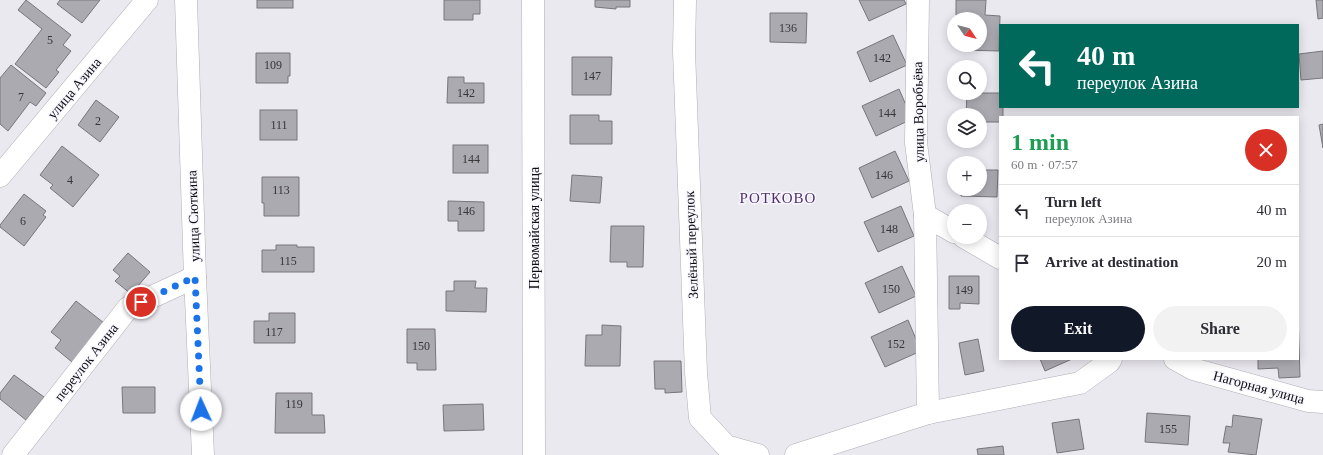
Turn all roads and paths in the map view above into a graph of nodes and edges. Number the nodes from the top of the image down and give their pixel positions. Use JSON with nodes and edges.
{"nodes":[{"id":1,"x":147,"y":0,"type":"edge"},
{"id":2,"x":186,"y":0,"type":"edge"},
{"id":3,"x":533,"y":0,"type":"edge"},
{"id":4,"x":685,"y":0,"type":"edge"},
{"id":5,"x":918,"y":0,"type":"edge"},
{"id":6,"x":0,"y":176,"type":"edge"},
{"id":7,"x":925,"y":215,"type":"junction"},
{"id":8,"x":947,"y":228,"type":"edge"},
{"id":9,"x":976,"y":244,"type":"edge"},
{"id":10,"x":999,"y":257,"type":"edge"},
{"id":11,"x":195,"y":277,"type":"junction"},
{"id":12,"x":1110,"y":360,"type":"edge"},
{"id":13,"x":1177,"y":360,"type":"edge"},
{"id":14,"x":1323,"y":402,"type":"edge"},
{"id":15,"x":928,"y":413,"type":"junction"},
{"id":16,"x":14,"y":455,"type":"edge"},
{"id":17,"x":203,"y":455,"type":"edge"},
{"id":18,"x":534,"y":455,"type":"edge"},
{"id":19,"x":758,"y":455,"type":"edge"},
{"id":20,"x":796,"y":455,"type":"edge"}],
"edges":[{"from":1,"to":6,"type":"street","name":"улица Азина"},
{"from":2,"to":11,"type":"street","name":"улица Сюткина"},
{"from":3,"to":18,"type":"street","name":"Первомайская улица"},
{"from":4,"to":19,"type":"street","name":"Зелёный переулок"},
{"from":5,"to":7,"type":"street","name":"улица Воробьёва"},
{"from":7,"to":8,"type":"street"},
{"from":7,"to":15,"type":"street","name":"улица Воробьёва"},
{"from":9,"to":10,"type":"street"},
{"from":11,"to":16,"type":"street","name":"переулок Азина"},
{"from":11,"to":17,"type":"street","name":"улица Сюткина"},
{"from":12,"to":15,"type":"street"},
{"from":13,"to":14,"type":"street","name":"Нагорная улица"},
{"from":15,"to":20,"type":"street"}]}
